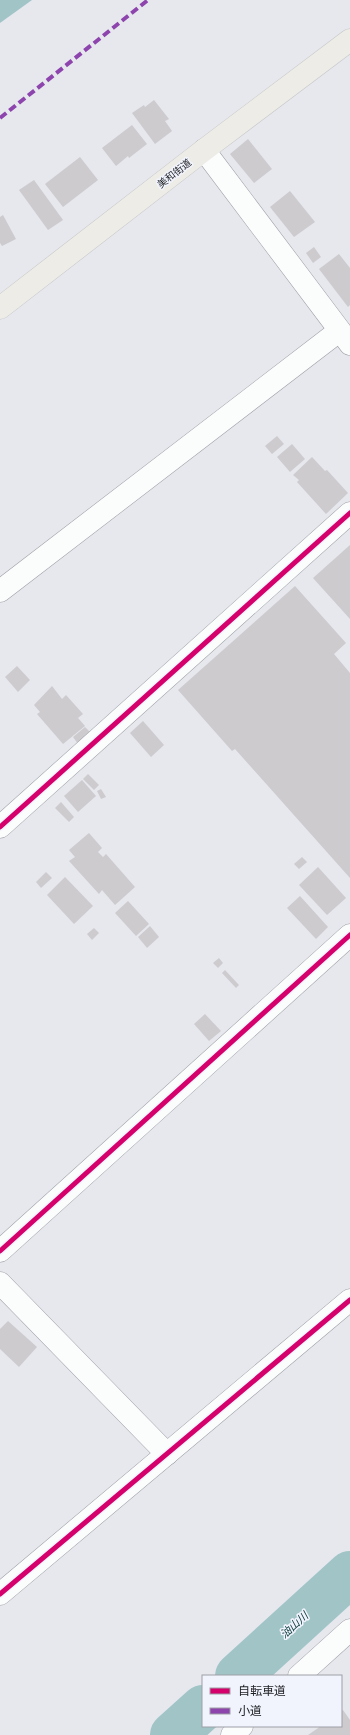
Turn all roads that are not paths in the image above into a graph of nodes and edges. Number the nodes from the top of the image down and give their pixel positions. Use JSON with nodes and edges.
{"nodes":[{"id":1,"x":350,"y":40,"type":"edge"},
{"id":2,"x":204,"y":150,"type":"junction"},
{"id":3,"x":0,"y":308,"type":"edge"},
{"id":4,"x":345,"y":337,"type":"edge"},
{"id":5,"x":350,"y":513,"type":"edge"},
{"id":6,"x":0,"y":591,"type":"edge"},
{"id":7,"x":0,"y":827,"type":"edge"},
{"id":8,"x":350,"y":935,"type":"edge"},
{"id":9,"x":0,"y":1251,"type":"edge"},
{"id":10,"x":0,"y":1283,"type":"edge"},
{"id":11,"x":350,"y":1300,"type":"edge"},
{"id":12,"x":166,"y":1454,"type":"junction"},
{"id":13,"x":0,"y":1594,"type":"edge"},
{"id":14,"x":350,"y":1630,"type":"edge"},
{"id":15,"x":300,"y":1675,"type":"edge"},
{"id":16,"x":241,"y":1727,"type":"edge"},
{"id":17,"x":232,"y":1735,"type":"edge"}],
"edges":[{"from":1,"to":2,"type":"main road","name":"美和街道"},
{"from":2,"to":3,"type":"main road","name":"美和街道"},
{"from":2,"to":4,"type":"street"},
{"from":4,"to":6,"type":"street"},
{"from":5,"to":7,"type":"street"},
{"from":8,"to":9,"type":"street"},
{"from":10,"to":12,"type":"street"},
{"from":11,"to":12,"type":"street"},
{"from":12,"to":13,"type":"street"},
{"from":14,"to":15,"type":"street"},
{"from":16,"to":17,"type":"street"}]}
